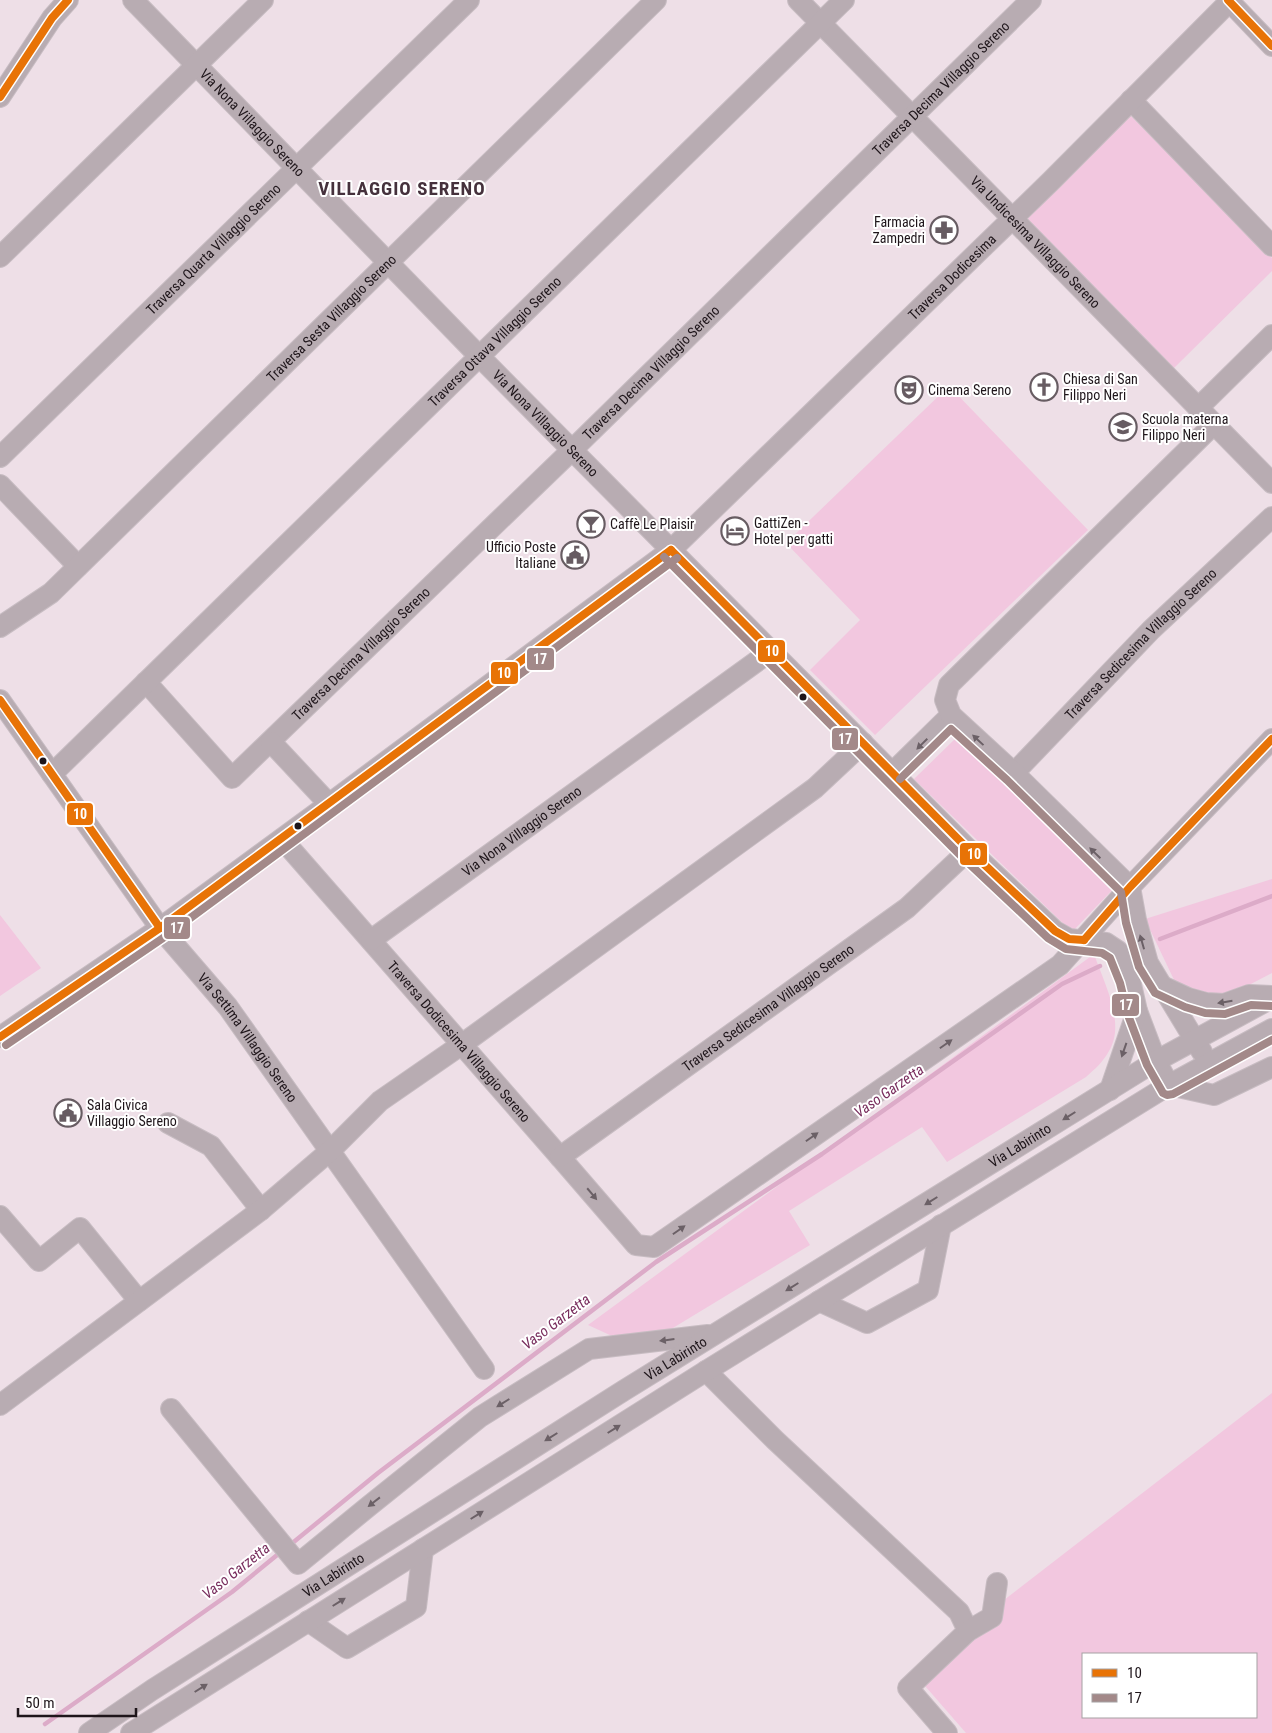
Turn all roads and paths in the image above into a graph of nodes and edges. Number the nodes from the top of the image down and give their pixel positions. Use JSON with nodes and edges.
{"nodes":[{"id":1,"x":68,"y":0,"type":"edge"},
{"id":2,"x":134,"y":0,"type":"edge"},
{"id":3,"x":263,"y":0,"type":"edge"},
{"id":4,"x":468,"y":0,"type":"edge"},
{"id":5,"x":656,"y":0,"type":"edge"},
{"id":6,"x":798,"y":0,"type":"edge"},
{"id":7,"x":844,"y":0,"type":"edge"},
{"id":8,"x":1031,"y":0,"type":"edge"},
{"id":9,"x":1230,"y":0,"type":"edge"},
{"id":10,"x":821,"y":23,"type":"junction"},
{"id":11,"x":1272,"y":46,"type":"edge"},
{"id":12,"x":197,"y":66,"type":"junction"},
{"id":13,"x":0,"y":97,"type":"edge"},
{"id":14,"x":1131,"y":100,"type":"junction"},
{"id":15,"x":913,"y":116,"type":"junction"},
{"id":16,"x":297,"y":168,"type":"junction"},
{"id":17,"x":1012,"y":219,"type":"junction"},
{"id":18,"x":1272,"y":246,"type":"edge"},
{"id":19,"x":0,"y":257,"type":"edge"},
{"id":20,"x":389,"y":262,"type":"junction"},
{"id":21,"x":1272,"y":335,"type":"edge"},
{"id":22,"x":479,"y":356,"type":"junction"},
{"id":23,"x":1198,"y":408,"type":"junction"},
{"id":24,"x":1213,"y":425,"type":"junction"},
{"id":25,"x":572,"y":450,"type":"junction"},
{"id":26,"x":0,"y":457,"type":"edge"},
{"id":27,"x":1272,"y":483,"type":"edge"},
{"id":28,"x":0,"y":485,"type":"edge"},
{"id":29,"x":1272,"y":517,"type":"edge"},
{"id":30,"x":671,"y":550,"type":"junction"},
{"id":31,"x":78,"y":566,"type":"junction"},
{"id":32,"x":0,"y":627,"type":"edge"},
{"id":33,"x":771,"y":651,"type":"junction"},
{"id":34,"x":146,"y":682,"type":"junction"},
{"id":35,"x":2,"y":709,"type":"edge"},
{"id":36,"x":950,"y":715,"type":"junction"},
{"id":37,"x":1272,"y":740,"type":"edge"},
{"id":38,"x":271,"y":742,"type":"junction"},
{"id":39,"x":863,"y":743,"type":"junction"},
{"id":40,"x":893,"y":772,"type":"junction"},
{"id":41,"x":52,"y":774,"type":"junction"},
{"id":42,"x":1014,"y":774,"type":"junction"},
{"id":43,"x":329,"y":804,"type":"junction"},
{"id":44,"x":282,"y":839,"type":"junction"},
{"id":45,"x":969,"y":850,"type":"junction"},
{"id":46,"x":1130,"y":887,"type":"junction"},
{"id":47,"x":160,"y":928,"type":"junction"},
{"id":48,"x":371,"y":940,"type":"junction"},
{"id":49,"x":1084,"y":940,"type":"junction"},
{"id":50,"x":1162,"y":986,"type":"junction"},
{"id":51,"x":1272,"y":997,"type":"edge"},
{"id":52,"x":1137,"y":1011,"type":"junction"},
{"id":53,"x":1272,"y":1029,"type":"edge"},
{"id":54,"x":0,"y":1037,"type":"edge"},
{"id":55,"x":1195,"y":1040,"type":"junction"},
{"id":56,"x":461,"y":1045,"type":"junction"},
{"id":57,"x":1156,"y":1062,"type":"junction"},
{"id":58,"x":1209,"y":1063,"type":"junction"},
{"id":59,"x":1270,"y":1070,"type":"edge"},
{"id":60,"x":1169,"y":1085,"type":"junction"},
{"id":61,"x":1110,"y":1090,"type":"junction"},
{"id":62,"x":1206,"y":1094,"type":"junction"},
{"id":63,"x":168,"y":1123,"type":"dead end"},
{"id":64,"x":331,"y":1150,"type":"junction"},
{"id":65,"x":560,"y":1157,"type":"junction"},
{"id":66,"x":262,"y":1210,"type":"junction"},
{"id":67,"x":0,"y":1216,"type":"edge"},
{"id":68,"x":941,"y":1225,"type":"junction"},
{"id":69,"x":139,"y":1301,"type":"junction"},
{"id":70,"x":819,"y":1301,"type":"junction"},
{"id":71,"x":715,"y":1334,"type":"junction"},
{"id":72,"x":484,"y":1369,"type":"dead end"},
{"id":73,"x":706,"y":1371,"type":"junction"},
{"id":74,"x":0,"y":1405,"type":"edge"},
{"id":75,"x":171,"y":1408,"type":"dead end"},
{"id":76,"x":423,"y":1549,"type":"junction"},
{"id":77,"x":290,"y":1555,"type":"junction"},
{"id":78,"x":997,"y":1583,"type":"dead end"},
{"id":79,"x":295,"y":1599,"type":"junction"},
{"id":80,"x":308,"y":1622,"type":"junction"},
{"id":81,"x":968,"y":1631,"type":"junction"},
{"id":82,"x":89,"y":1733,"type":"edge"},
{"id":83,"x":131,"y":1733,"type":"edge"},
{"id":84,"x":948,"y":1733,"type":"edge"}],
"edges":[{"from":1,"to":13,"type":"street"},
{"from":2,"to":12,"type":"street","name":"Via Nona Villaggio Sereno"},
{"from":3,"to":12,"type":"street","name":"Via Nona Villaggio Sereno"},
{"from":4,"to":16,"type":"street","name":"Traversa Quarta Villaggio Sereno"},
{"from":5,"to":20,"type":"street","name":"Traversa Sesta Villaggio Sereno"},
{"from":6,"to":10,"type":"street","name":"Via Undicesima Villaggio Sereno"},
{"from":7,"to":10,"type":"street","name":"Traversa Ottava Villaggio Sereno"},
{"from":8,"to":15,"type":"street","name":"Traversa Decima Villaggio Sereno"},
{"from":9,"to":11,"type":"street"},
{"from":9,"to":14,"type":"street","name":"Traversa Dodicesima"},
{"from":10,"to":15,"type":"street","name":"Via Undicesima Villaggio Sereno"},
{"from":10,"to":22,"type":"street","name":"Traversa Ottava Villaggio Sereno"},
{"from":12,"to":16,"type":"street","name":"Via Nona Villaggio Sereno"},
{"from":12,"to":19,"type":"street","name":"Via Nona Villaggio Sereno"},
{"from":14,"to":17,"type":"street","name":"Traversa Dodicesima"},
{"from":14,"to":18,"type":"street"},
{"from":15,"to":17,"type":"street","name":"Via Undicesima Villaggio Sereno"},
{"from":15,"to":25,"type":"street","name":"Traversa Decima Villaggio Sereno"},
{"from":16,"to":20,"type":"street","name":"Via Nona Villaggio Sereno"},
{"from":16,"to":26,"type":"street","name":"Traversa Quarta Villaggio Sereno"},
{"from":17,"to":23,"type":"street","name":"Via Undicesima Villaggio Sereno"},
{"from":17,"to":30,"type":"street","name":"Traversa Dodicesima"},
{"from":20,"to":22,"type":"street","name":"Via Nona Villaggio Sereno"},
{"from":20,"to":31,"type":"street","name":"Traversa Sesta Villaggio Sereno"},
{"from":21,"to":23,"type":"street"},
{"from":22,"to":25,"type":"street","name":"Via Nona Villaggio Sereno"},
{"from":22,"to":34,"type":"street","name":"Traversa Ottava Villaggio Sereno"},
{"from":23,"to":24,"type":"street","name":"Via Undicesima Villaggio Sereno"},
{"from":24,"to":27,"type":"street","name":"Via Undicesima Villaggio Sereno"},
{"from":24,"to":36,"type":"street"},
{"from":25,"to":30,"type":"street","name":"Via Nona Villaggio Sereno"},
{"from":25,"to":38,"type":"street","name":"Traversa Decima Villaggio Sereno"},
{"from":28,"to":31,"type":"street"},
{"from":29,"to":42,"type":"street","name":"Traversa Sedicesima Villaggio Sereno"},
{"from":30,"to":33,"type":"street","name":"Via Nona Villaggio Sereno"},
{"from":30,"to":43,"type":"street"},
{"from":31,"to":32,"type":"street","name":"Traversa Sesta Villaggio Sereno"},
{"from":33,"to":39,"type":"street","name":"Via Nona Villaggio Sereno"},
{"from":33,"to":48,"type":"street","name":"Via Nona Villaggio Sereno"},
{"from":34,"to":38,"type":"street","name":"Traversa Decima Villaggio Sereno"},
{"from":34,"to":41,"type":"street","name":"Traversa Ottava Villaggio Sereno"},
{"from":35,"to":41,"type":"street","name":"Via Settima Villaggio Sereno"},
{"from":36,"to":40,"type":"street","one_way":true},
{"from":42,"to":36,"type":"street","one_way":true},
{"from":37,"to":46,"type":"street"},
{"from":38,"to":43,"type":"street"},
{"from":39,"to":40,"type":"street","name":"Via Nona Villaggio Sereno"},
{"from":39,"to":56,"type":"street"},
{"from":40,"to":45,"type":"street","name":"Via Nona Villaggio Sereno"},
{"from":41,"to":47,"type":"street","name":"Via Settima Villaggio Sereno"},
{"from":46,"to":42,"type":"street","one_way":true},
{"from":43,"to":44,"type":"street"},
{"from":44,"to":47,"type":"street"},
{"from":44,"to":48,"type":"street","name":"Traversa Dodicesima Villaggio Sereno"},
{"from":45,"to":49,"type":"street","name":"Via Nona Villaggio Sereno"},
{"from":45,"to":65,"type":"street","name":"Traversa Sedicesima Villaggio Sereno"},
{"from":46,"to":49,"type":"street"},
{"from":50,"to":46,"type":"street","one_way":true},
{"from":47,"to":54,"type":"street"},
{"from":47,"to":64,"type":"street","name":"Via Settima Villaggio Sereno"},
{"from":48,"to":56,"type":"street","name":"Traversa Dodicesima Villaggio Sereno"},
{"from":49,"to":52,"type":"street","name":"Via Nona Villaggio Sereno"},
{"from":65,"to":49,"type":"street","name":"Traversa Dodicesima Villaggio Sereno","one_way":true},
{"from":51,"to":50,"type":"street","one_way":true},
{"from":50,"to":55,"type":"street"},
{"from":51,"to":55,"type":"street","name":"Via Labirinto"},
{"from":52,"to":57,"type":"street","name":"Via Nona Villaggio Sereno"},
{"from":52,"to":61,"type":"street","one_way":true},
{"from":53,"to":58,"type":"street","name":"Via Labirinto"},
{"from":55,"to":57,"type":"street","name":"Via Labirinto"},
{"from":55,"to":58,"type":"street"},
{"from":56,"to":64,"type":"street"},
{"from":56,"to":65,"type":"street","name":"Traversa Dodicesima Villaggio Sereno"},
{"from":57,"to":60,"type":"street","name":"Via Nona Villaggio Sereno"},
{"from":57,"to":61,"type":"street","name":"Via Labirinto"},
{"from":58,"to":60,"type":"street","name":"Via Labirinto"},
{"from":58,"to":62,"type":"street"},
{"from":59,"to":62,"type":"street"},
{"from":60,"to":62,"type":"street"},
{"from":60,"to":68,"type":"street","name":"Via Labirinto"},
{"from":61,"to":71,"type":"street","name":"Via Labirinto","one_way":true},
{"from":63,"to":66,"type":"street"},
{"from":64,"to":66,"type":"street"},
{"from":64,"to":72,"type":"street","name":"Via Settima Villaggio Sereno"},
{"from":66,"to":69,"type":"street"},
{"from":67,"to":69,"type":"street"},
{"from":68,"to":70,"type":"street","name":"Via Labirinto"},
{"from":68,"to":70,"type":"street"},
{"from":69,"to":74,"type":"street"},
{"from":70,"to":73,"type":"street","name":"Via Labirinto"},
{"from":71,"to":77,"type":"street","one_way":true},
{"from":71,"to":79,"type":"street","name":"Via Labirinto","one_way":true},
{"from":76,"to":73,"type":"street","name":"Via Labirinto","one_way":true},
{"from":73,"to":81,"type":"street"},
{"from":75,"to":77,"type":"street"},
{"from":80,"to":76,"type":"street","name":"Via Labirinto","one_way":true},
{"from":76,"to":80,"type":"street"},
{"from":77,"to":79,"type":"street"},
{"from":78,"to":81,"type":"street"},
{"from":79,"to":82,"type":"street","name":"Via Labirinto"},
{"from":83,"to":80,"type":"street","name":"Via Labirinto","one_way":true},
{"from":81,"to":84,"type":"street"}]}
